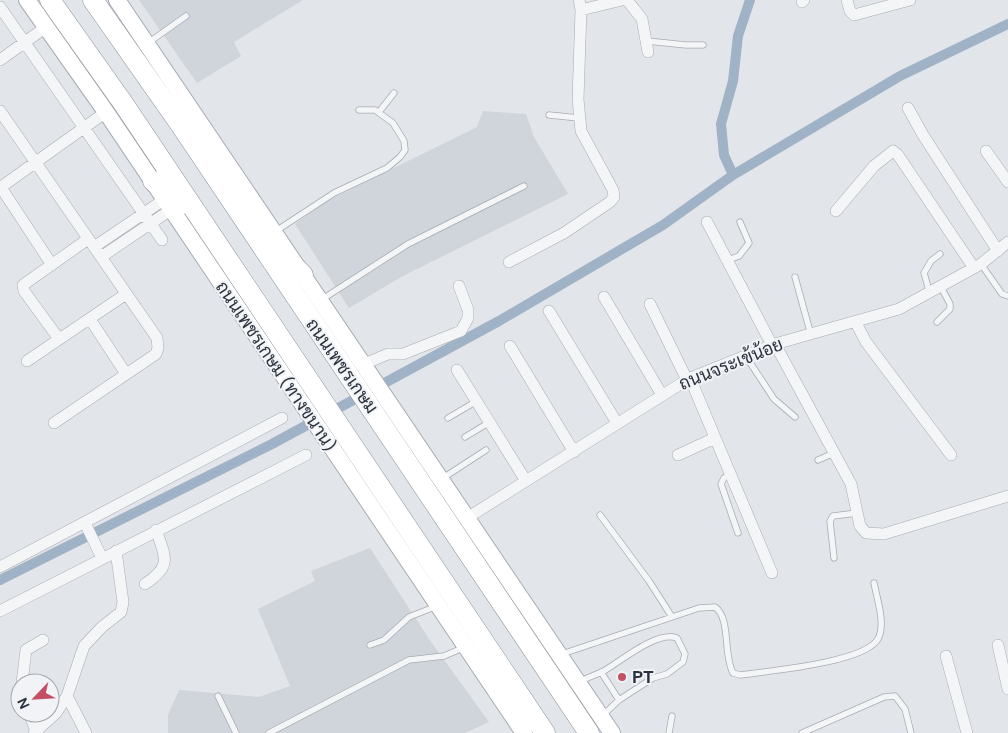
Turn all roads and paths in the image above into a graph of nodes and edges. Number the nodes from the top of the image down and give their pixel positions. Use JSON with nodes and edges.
{"nodes":[{"id":1,"x":27,"y":0,"type":"edge"},
{"id":2,"x":50,"y":0,"type":"edge"},
{"id":3,"x":93,"y":0,"type":"edge"},
{"id":4,"x":117,"y":0,"type":"edge"},
{"id":5,"x":622,"y":0,"type":"edge"},
{"id":6,"x":627,"y":0,"type":"edge"},
{"id":7,"x":847,"y":0,"type":"edge"},
{"id":8,"x":910,"y":0,"type":"edge"},
{"id":9,"x":580,"y":5,"type":"edge"},
{"id":10,"x":0,"y":7,"type":"edge"},
{"id":11,"x":186,"y":16,"type":"dead end"},
{"id":12,"x":46,"y":27,"type":"junction"},
{"id":13,"x":25,"y":42,"type":"junction"},
{"id":14,"x":148,"y":43,"type":"junction"},
{"id":15,"x":703,"y":45,"type":"dead end"},
{"id":16,"x":647,"y":46,"type":"joint"},
{"id":17,"x":0,"y":60,"type":"edge"},
{"id":18,"x":394,"y":93,"type":"dead end"},
{"id":19,"x":908,"y":108,"type":"dead end"},
{"id":20,"x":359,"y":110,"type":"dead end"},
{"id":21,"x":0,"y":111,"type":"edge"},
{"id":22,"x":106,"y":112,"type":"junction"},
{"id":23,"x":379,"y":112,"type":"junction"},
{"id":24,"x":549,"y":115,"type":"dead end"},
{"id":25,"x":579,"y":118,"type":"junction"},
{"id":26,"x":85,"y":129,"type":"junction"},
{"id":27,"x":986,"y":151,"type":"dead end"},
{"id":28,"x":35,"y":164,"type":"junction"},
{"id":29,"x":153,"y":181,"type":"junction"},
{"id":30,"x":1008,"y":182,"type":"edge"},
{"id":31,"x":524,"y":186,"type":"dead end"},
{"id":32,"x":1,"y":187,"type":"edge"},
{"id":33,"x":168,"y":204,"type":"junction"},
{"id":34,"x":836,"y":211,"type":"dead end"},
{"id":35,"x":143,"y":213,"type":"junction"},
{"id":36,"x":238,"y":213,"type":"junction"},
{"id":37,"x":202,"y":222,"type":"junction"},
{"id":38,"x":708,"y":222,"type":"dead end"},
{"id":39,"x":740,"y":222,"type":"dead end"},
{"id":40,"x":150,"y":223,"type":"junction"},
{"id":41,"x":274,"y":232,"type":"junction"},
{"id":42,"x":162,"y":240,"type":"dead end"},
{"id":43,"x":1008,"y":242,"type":"edge"},
{"id":44,"x":94,"y":248,"type":"junction"},
{"id":45,"x":998,"y":251,"type":"junction"},
{"id":46,"x":940,"y":254,"type":"dead end"},
{"id":47,"x":728,"y":260,"type":"junction"},
{"id":48,"x":509,"y":262,"type":"dead end"},
{"id":49,"x":52,"y":264,"type":"junction"},
{"id":50,"x":977,"y":266,"type":"junction"},
{"id":51,"x":303,"y":275,"type":"junction"},
{"id":52,"x":795,"y":276,"type":"dead end"},
{"id":53,"x":460,"y":286,"type":"dead end"},
{"id":54,"x":941,"y":288,"type":"junction"},
{"id":55,"x":126,"y":294,"type":"junction"},
{"id":56,"x":930,"y":294,"type":"junction"},
{"id":57,"x":1008,"y":296,"type":"edge"},
{"id":58,"x":604,"y":298,"type":"dead end"},
{"id":59,"x":321,"y":300,"type":"junction"},
{"id":60,"x":650,"y":304,"type":"dead end"},
{"id":61,"x":549,"y":311,"type":"dead end"},
{"id":62,"x":90,"y":319,"type":"junction"},
{"id":63,"x":937,"y":322,"type":"dead end"},
{"id":64,"x":856,"y":323,"type":"junction"},
{"id":65,"x":811,"y":335,"type":"junction"},
{"id":66,"x":59,"y":339,"type":"junction"},
{"id":67,"x":773,"y":345,"type":"junction"},
{"id":68,"x":510,"y":346,"type":"dead end"},
{"id":69,"x":745,"y":356,"type":"junction"},
{"id":70,"x":27,"y":361,"type":"dead end"},
{"id":71,"x":361,"y":370,"type":"junction"},
{"id":72,"x":458,"y":370,"type":"dead end"},
{"id":73,"x":126,"y":374,"type":"junction"},
{"id":74,"x":688,"y":379,"type":"junction"},
{"id":75,"x":662,"y":395,"type":"junction"},
{"id":76,"x":477,"y":401,"type":"junction"},
{"id":77,"x":315,"y":406,"type":"junction"},
{"id":78,"x":386,"y":413,"type":"junction"},
{"id":79,"x":795,"y":416,"type":"dead end"},
{"id":80,"x":282,"y":418,"type":"dead end"},
{"id":81,"x":448,"y":418,"type":"dead end"},
{"id":82,"x":490,"y":422,"type":"junction"},
{"id":83,"x":54,"y":423,"type":"dead end"},
{"id":84,"x":617,"y":423,"type":"junction"},
{"id":85,"x":464,"y":437,"type":"dead end"},
{"id":86,"x":716,"y":438,"type":"junction"},
{"id":87,"x":486,"y":450,"type":"dead end"},
{"id":88,"x":574,"y":452,"type":"junction"},
{"id":89,"x":834,"y":452,"type":"junction"},
{"id":90,"x":306,"y":455,"type":"dead end"},
{"id":91,"x":678,"y":455,"type":"dead end"},
{"id":92,"x":951,"y":455,"type":"dead end"},
{"id":93,"x":818,"y":460,"type":"dead end"},
{"id":94,"x":730,"y":474,"type":"junction"},
{"id":95,"x":441,"y":479,"type":"junction"},
{"id":96,"x":526,"y":481,"type":"junction"},
{"id":97,"x":1008,"y":496,"type":"edge"},
{"id":98,"x":857,"y":513,"type":"junction"},
{"id":99,"x":600,"y":515,"type":"dead end"},
{"id":100,"x":468,"y":518,"type":"junction"},
{"id":101,"x":86,"y":527,"type":"junction"},
{"id":102,"x":156,"y":530,"type":"junction"},
{"id":103,"x":738,"y":532,"type":"dead end"},
{"id":104,"x":116,"y":551,"type":"junction"},
{"id":105,"x":100,"y":554,"type":"junction"},
{"id":106,"x":834,"y":558,"type":"dead end"},
{"id":107,"x":0,"y":567,"type":"edge"},
{"id":108,"x":772,"y":573,"type":"dead end"},
{"id":109,"x":874,"y":583,"type":"dead end"},
{"id":110,"x":145,"y":584,"type":"dead end"},
{"id":111,"x":437,"y":606,"type":"junction"},
{"id":112,"x":0,"y":611,"type":"edge"},
{"id":113,"x":672,"y":617,"type":"junction"},
{"id":114,"x":43,"y":640,"type":"dead end"},
{"id":115,"x":998,"y":645,"type":"dead end"},
{"id":116,"x":370,"y":646,"type":"dead end"},
{"id":117,"x":465,"y":647,"type":"junction"},
{"id":118,"x":558,"y":655,"type":"junction"},
{"id":119,"x":946,"y":656,"type":"dead end"},
{"id":120,"x":601,"y":672,"type":"junction"},
{"id":121,"x":23,"y":673,"type":"edge"},
{"id":122,"x":576,"y":682,"type":"junction"},
{"id":123,"x":1008,"y":689,"type":"edge"},
{"id":124,"x":67,"y":696,"type":"junction"},
{"id":125,"x":218,"y":696,"type":"dead end"},
{"id":126,"x":619,"y":700,"type":"junction"},
{"id":127,"x":672,"y":716,"type":"dead end"},
{"id":128,"x":595,"y":725,"type":"edge"},
{"id":129,"x":35,"y":732,"type":"edge"},
{"id":130,"x":86,"y":733,"type":"edge"},
{"id":131,"x":236,"y":733,"type":"edge"},
{"id":132,"x":269,"y":733,"type":"edge"},
{"id":133,"x":524,"y":733,"type":"edge"},
{"id":134,"x":545,"y":733,"type":"edge"},
{"id":135,"x":612,"y":733,"type":"edge"},
{"id":136,"x":669,"y":733,"type":"edge"},
{"id":137,"x":802,"y":733,"type":"edge"},
{"id":138,"x":911,"y":733,"type":"edge"},
{"id":139,"x":966,"y":733,"type":"edge"}],
"edges":[{"from":1,"to":12,"type":"main road","name":"ถนนเพชรเกษม (ทางขนาน)"},
{"from":2,"to":37,"type":"highway","name":"ถนนเพชรเกษม"},
{"from":3,"to":36,"type":"highway","name":"ถนนเพชรเกษม"},
{"from":4,"to":14,"type":"main road"},
{"from":5,"to":9,"type":"street"},
{"from":6,"to":16,"type":"street"},
{"from":7,"to":8,"type":"street"},
{"from":9,"to":25,"type":"street"},
{"from":10,"to":13,"type":"street"},
{"from":11,"to":14,"type":"lane"},
{"from":12,"to":13,"type":"street"},
{"from":12,"to":22,"type":"main road","name":"ถนนเพชรเกษม (ทางขนาน)"},
{"from":13,"to":17,"type":"street"},
{"from":13,"to":26,"type":"street"},
{"from":14,"to":41,"type":"main road"},
{"from":15,"to":16,"type":"lane"},
{"from":18,"to":23,"type":"lane"},
{"from":19,"to":45,"type":"street"},
{"from":20,"to":23,"type":"lane"},
{"from":21,"to":28,"type":"street"},
{"from":22,"to":26,"type":"street"},
{"from":22,"to":29,"type":"main road","name":"ถนนเพชรเกษม (ทางขนาน)"},
{"from":23,"to":41,"type":"lane"},
{"from":24,"to":25,"type":"lane"},
{"from":25,"to":48,"type":"street"},
{"from":26,"to":28,"type":"street"},
{"from":26,"to":35,"type":"street"},
{"from":27,"to":30,"type":"street"},
{"from":28,"to":32,"type":"street"},
{"from":28,"to":44,"type":"street"},
{"from":29,"to":33,"type":"main road","name":"ถนนเพชรเกษม (ทางขนาน)"},
{"from":29,"to":37,"type":"highway"},
{"from":31,"to":59,"type":"lane"},
{"from":32,"to":49,"type":"street"},
{"from":33,"to":35,"type":"street"},
{"from":33,"to":40,"type":"street"},
{"from":33,"to":77,"type":"main road","name":"ถนนเพชรเกษม (ทางขนาน)"},
{"from":34,"to":50,"type":"street"},
{"from":35,"to":40,"type":"street"},
{"from":35,"to":44,"type":"street"},
{"from":36,"to":51,"type":"highway"},
{"from":36,"to":71,"type":"highway","name":"ถนนเพชรเกษม"},
{"from":37,"to":77,"type":"highway","name":"ถนนเพชรเกษม"},
{"from":38,"to":47,"type":"street"},
{"from":39,"to":47,"type":"lane"},
{"from":40,"to":42,"type":"street"},
{"from":40,"to":44,"type":"street"},
{"from":41,"to":51,"type":"main road"},
{"from":43,"to":45,"type":"street","name":"ถนนจระเข้น้อย"},
{"from":44,"to":49,"type":"street"},
{"from":44,"to":55,"type":"street"},
{"from":45,"to":50,"type":"street","name":"ถนนจระเข้น้อย"},
{"from":46,"to":56,"type":"lane"},
{"from":47,"to":67,"type":"street"},
{"from":49,"to":66,"type":"street"},
{"from":50,"to":54,"type":"street","name":"ถนนจระเข้น้อย"},
{"from":50,"to":57,"type":"lane"},
{"from":51,"to":59,"type":"main road"},
{"from":52,"to":65,"type":"lane"},
{"from":53,"to":71,"type":"street"},
{"from":54,"to":56,"type":"street","name":"ถนนจระเข้น้อย"},
{"from":54,"to":63,"type":"lane"},
{"from":55,"to":62,"type":"street"},
{"from":55,"to":73,"type":"street"},
{"from":56,"to":64,"type":"street","name":"ถนนจระเข้น้อย"},
{"from":58,"to":75,"type":"street"},
{"from":59,"to":71,"type":"main road"},
{"from":60,"to":74,"type":"street"},
{"from":61,"to":84,"type":"street"},
{"from":62,"to":66,"type":"street"},
{"from":62,"to":73,"type":"street"},
{"from":64,"to":65,"type":"street","name":"ถนนจระเข้น้อย"},
{"from":64,"to":92,"type":"street"},
{"from":65,"to":67,"type":"street","name":"ถนนจระเข้น้อย"},
{"from":66,"to":70,"type":"street"},
{"from":67,"to":69,"type":"street","name":"ถนนจระเข้น้อย"},
{"from":67,"to":89,"type":"street"},
{"from":68,"to":88,"type":"street"},
{"from":69,"to":74,"type":"street","name":"ถนนจระเข้น้อย"},
{"from":69,"to":79,"type":"lane"},
{"from":71,"to":78,"type":"highway","name":"ถนนเพชรเกษม"},
{"from":72,"to":76,"type":"street"},
{"from":73,"to":83,"type":"street"},
{"from":74,"to":75,"type":"street","name":"ถนนจระเข้น้อย"},
{"from":74,"to":86,"type":"street"},
{"from":75,"to":84,"type":"street","name":"ถนนจระเข้น้อย"},
{"from":76,"to":81,"type":"lane"},
{"from":76,"to":82,"type":"street"},
{"from":77,"to":111,"type":"main road","name":"ถนนเพชรเกษม (ทางขนาน)"},
{"from":77,"to":134,"type":"highway","name":"ถนนเพชรเกษม"},
{"from":78,"to":95,"type":"main road"},
{"from":78,"to":128,"type":"highway","name":"ถนนเพชรเกษม"},
{"from":80,"to":101,"type":"street"},
{"from":82,"to":85,"type":"lane"},
{"from":82,"to":96,"type":"street"},
{"from":84,"to":88,"type":"street","name":"ถนนจระเข้น้อย"},
{"from":86,"to":91,"type":"street"},
{"from":86,"to":94,"type":"street"},
{"from":87,"to":95,"type":"lane"},
{"from":88,"to":96,"type":"street","name":"ถนนจระเข้น้อย"},
{"from":89,"to":93,"type":"lane"},
{"from":89,"to":98,"type":"street"},
{"from":90,"to":102,"type":"street"},
{"from":94,"to":103,"type":"lane"},
{"from":94,"to":108,"type":"street"},
{"from":95,"to":100,"type":"main road"},
{"from":96,"to":100,"type":"street","name":"ถนนจระเข้น้อย"},
{"from":97,"to":98,"type":"street"},
{"from":98,"to":106,"type":"lane"},
{"from":99,"to":113,"type":"lane"},
{"from":100,"to":118,"type":"main road"},
{"from":101,"to":105,"type":"street"},
{"from":101,"to":107,"type":"street"},
{"from":102,"to":104,"type":"street"},
{"from":102,"to":110,"type":"street"},
{"from":104,"to":105,"type":"street"},
{"from":104,"to":124,"type":"street"},
{"from":105,"to":112,"type":"street"},
{"from":109,"to":113,"type":"lane"},
{"from":111,"to":116,"type":"lane"},
{"from":111,"to":117,"type":"main road","name":"ถนนเพชรเกษม (ทางขนาน)"},
{"from":113,"to":118,"type":"lane"},
{"from":114,"to":121,"type":"street"},
{"from":115,"to":123,"type":"street"},
{"from":117,"to":132,"type":"lane"},
{"from":117,"to":133,"type":"main road","name":"ถนนเพชรเกษม (ทางขนาน)"},
{"from":118,"to":122,"type":"main road"},
{"from":119,"to":139,"type":"street"},
{"from":120,"to":122,"type":"lane"},
{"from":120,"to":126,"type":"lane"},
{"from":120,"to":126,"type":"lane"},
{"from":122,"to":128,"type":"main road"},
{"from":124,"to":129,"type":"street"},
{"from":124,"to":130,"type":"street"},
{"from":125,"to":131,"type":"lane"},
{"from":126,"to":128,"type":"lane"},
{"from":127,"to":136,"type":"lane"},
{"from":128,"to":135,"type":"main road"},
{"from":137,"to":138,"type":"lane"}]}
